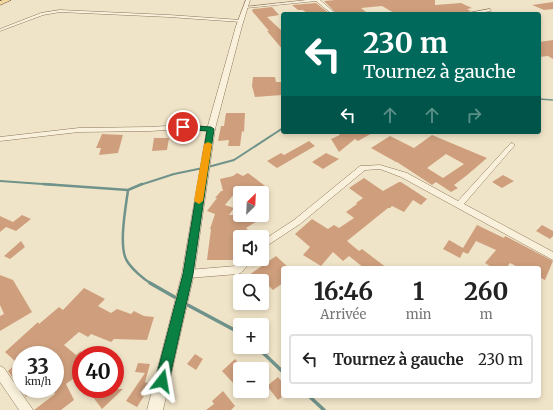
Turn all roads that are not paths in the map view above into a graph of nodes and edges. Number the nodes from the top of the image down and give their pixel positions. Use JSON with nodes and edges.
{"nodes":[{"id":1,"x":8,"y":0,"type":"edge"},
{"id":2,"x":317,"y":0,"type":"edge"},
{"id":3,"x":0,"y":3,"type":"edge"},
{"id":4,"x":247,"y":3,"type":"edge"},
{"id":5,"x":490,"y":10,"type":"dead end"},
{"id":6,"x":332,"y":12,"type":"edge"},
{"id":7,"x":478,"y":12,"type":"edge"},
{"id":8,"x":241,"y":21,"type":"junction"},
{"id":9,"x":0,"y":30,"type":"edge"},
{"id":10,"x":211,"y":129,"type":"junction"},
{"id":11,"x":0,"y":139,"type":"edge"},
{"id":12,"x":512,"y":145,"type":"dead end"},
{"id":13,"x":459,"y":204,"type":"junction"},
{"id":14,"x":269,"y":241,"type":"edge"},
{"id":15,"x":553,"y":256,"type":"edge"},
{"id":16,"x":242,"y":266,"type":"edge"},
{"id":17,"x":188,"y":274,"type":"junction"},
{"id":18,"x":0,"y":372,"type":"edge"},
{"id":19,"x":27,"y":410,"type":"edge"},
{"id":20,"x":155,"y":410,"type":"edge"}],
"edges":[{"from":1,"to":3,"type":"main road"},
{"from":2,"to":4,"type":"street"},
{"from":2,"to":6,"type":"street"},
{"from":4,"to":8,"type":"street"},
{"from":5,"to":7,"type":"street"},
{"from":8,"to":9,"type":"street"},
{"from":8,"to":10,"type":"street"},
{"from":10,"to":11,"type":"street"},
{"from":10,"to":17,"type":"street"},
{"from":12,"to":13,"type":"street"},
{"from":13,"to":14,"type":"street"},
{"from":13,"to":15,"type":"street"},
{"from":16,"to":17,"type":"street"},
{"from":17,"to":20,"type":"street"},
{"from":18,"to":19,"type":"street"}]}
